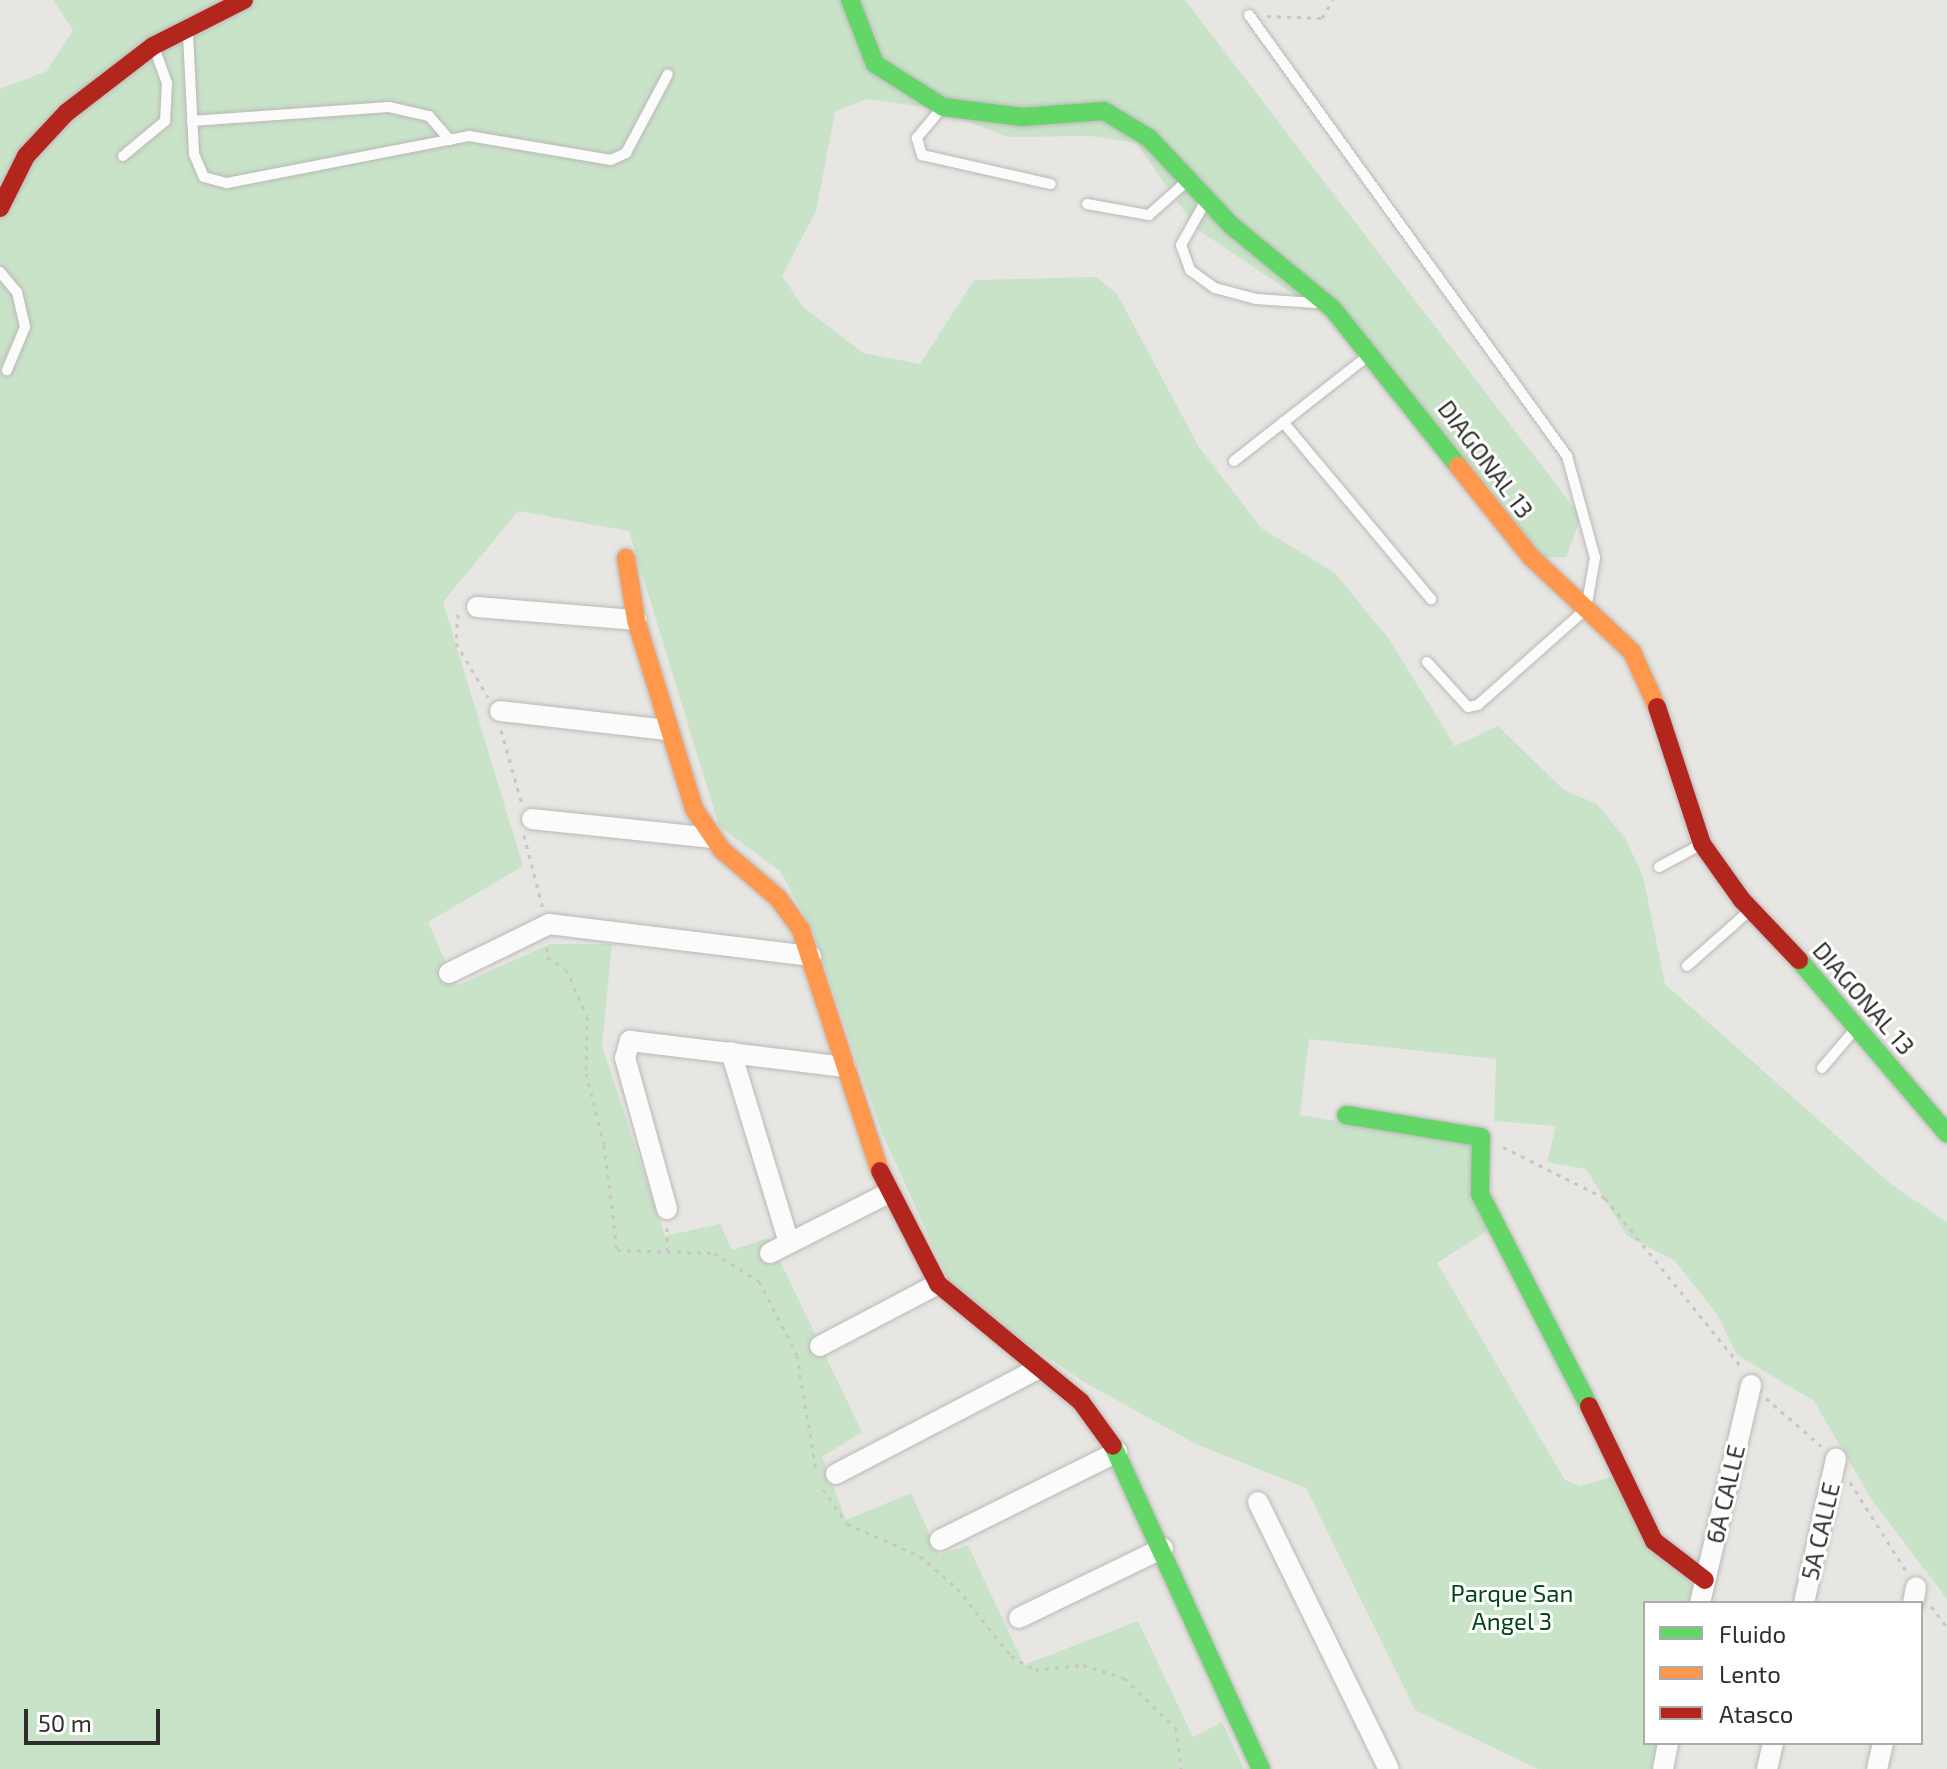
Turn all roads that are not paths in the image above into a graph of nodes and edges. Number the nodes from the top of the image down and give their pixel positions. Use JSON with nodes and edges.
{"nodes":[{"id":1,"x":244,"y":0,"type":"edge"},
{"id":2,"x":850,"y":0,"type":"edge"},
{"id":3,"x":1249,"y":15,"type":"road end"},
{"id":4,"x":188,"y":29,"type":"junction"},
{"id":5,"x":153,"y":46,"type":"junction"},
{"id":6,"x":668,"y":74,"type":"dead end"},
{"id":7,"x":943,"y":107,"type":"junction"},
{"id":8,"x":192,"y":121,"type":"junction"},
{"id":9,"x":450,"y":140,"type":"junction"},
{"id":10,"x":123,"y":156,"type":"dead end"},
{"id":11,"x":1188,"y":180,"type":"junction"},
{"id":12,"x":1051,"y":184,"type":"dead end"},
{"id":13,"x":1207,"y":199,"type":"junction"},
{"id":14,"x":1087,"y":204,"type":"dead end"},
{"id":15,"x":0,"y":208,"type":"edge"},
{"id":16,"x":0,"y":272,"type":"edge"},
{"id":17,"x":1325,"y":302,"type":"junction"},
{"id":18,"x":1371,"y":354,"type":"junction"},
{"id":19,"x":7,"y":370,"type":"dead end"},
{"id":20,"x":1283,"y":422,"type":"junction"},
{"id":21,"x":1234,"y":461,"type":"dead end"},
{"id":22,"x":626,"y":558,"type":"dead end"},
{"id":23,"x":1431,"y":599,"type":"dead end"},
{"id":24,"x":477,"y":607,"type":"road end"},
{"id":25,"x":1586,"y":609,"type":"junction"},
{"id":26,"x":636,"y":620,"type":"junction"},
{"id":27,"x":1427,"y":662,"type":"dead end"},
{"id":28,"x":496,"y":712,"type":"road end"},
{"id":29,"x":668,"y":730,"type":"junction"},
{"id":30,"x":525,"y":824,"type":"road end"},
{"id":31,"x":712,"y":838,"type":"junction"},
{"id":32,"x":1702,"y":844,"type":"junction"},
{"id":33,"x":1659,"y":867,"type":"dead end"},
{"id":34,"x":1751,"y":909,"type":"junction"},
{"id":35,"x":811,"y":956,"type":"junction"},
{"id":36,"x":1687,"y":966,"type":"dead end"},
{"id":37,"x":449,"y":973,"type":"dead end"},
{"id":38,"x":1859,"y":1023,"type":"junction"},
{"id":39,"x":731,"y":1052,"type":"junction"},
{"id":40,"x":845,"y":1067,"type":"junction"},
{"id":41,"x":1822,"y":1068,"type":"dead end"},
{"id":42,"x":1346,"y":1115,"type":"dead end"},
{"id":43,"x":1947,"y":1133,"type":"edge"},
{"id":44,"x":887,"y":1194,"type":"junction"},
{"id":45,"x":667,"y":1209,"type":"road end"},
{"id":46,"x":789,"y":1243,"type":"junction"},
{"id":47,"x":770,"y":1253,"type":"dead end"},
{"id":48,"x":938,"y":1284,"type":"junction"},
{"id":49,"x":820,"y":1346,"type":"dead end"},
{"id":50,"x":1038,"y":1369,"type":"junction"},
{"id":51,"x":1751,"y":1385,"type":"road end"},
{"id":52,"x":1117,"y":1452,"type":"junction"},
{"id":53,"x":1836,"y":1459,"type":"road end"},
{"id":54,"x":836,"y":1474,"type":"dead end"},
{"id":55,"x":1258,"y":1502,"type":"dead end"},
{"id":56,"x":940,"y":1540,"type":"dead end"},
{"id":57,"x":1163,"y":1548,"type":"junction"},
{"id":58,"x":1705,"y":1580,"type":"junction"},
{"id":59,"x":1700,"y":1601,"type":"edge"},
{"id":60,"x":1804,"y":1601,"type":"edge"},
{"id":61,"x":1019,"y":1618,"type":"dead end"},
{"id":62,"x":1668,"y":1745,"type":"edge"},
{"id":63,"x":1773,"y":1745,"type":"edge"},
{"id":64,"x":1883,"y":1745,"type":"edge"},
{"id":65,"x":1261,"y":1769,"type":"edge"},
{"id":66,"x":1389,"y":1769,"type":"edge"},
{"id":67,"x":1663,"y":1769,"type":"edge"},
{"id":68,"x":1767,"y":1769,"type":"edge"},
{"id":69,"x":1877,"y":1769,"type":"edge"}],
"edges":[{"from":1,"to":4,"type":"street"},
{"from":2,"to":7,"type":"street","name":"DIAGONAL 13"},
{"from":3,"to":25,"type":"lane"},
{"from":4,"to":5,"type":"street"},
{"from":4,"to":8,"type":"lane"},
{"from":5,"to":10,"type":"lane"},
{"from":5,"to":15,"type":"street"},
{"from":6,"to":9,"type":"lane"},
{"from":7,"to":11,"type":"street","name":"DIAGONAL 13"},
{"from":7,"to":12,"type":"lane"},
{"from":8,"to":9,"type":"lane"},
{"from":8,"to":9,"type":"lane"},
{"from":11,"to":13,"type":"street","name":"DIAGONAL 13"},
{"from":11,"to":14,"type":"lane"},
{"from":13,"to":17,"type":"street","name":"DIAGONAL 13"},
{"from":13,"to":17,"type":"lane"},
{"from":16,"to":19,"type":"lane"},
{"from":17,"to":18,"type":"street","name":"DIAGONAL 13"},
{"from":18,"to":20,"type":"lane"},
{"from":18,"to":25,"type":"street","name":"DIAGONAL 13"},
{"from":20,"to":21,"type":"lane"},
{"from":20,"to":23,"type":"lane"},
{"from":22,"to":26,"type":"street"},
{"from":24,"to":26,"type":"street"},
{"from":25,"to":27,"type":"lane"},
{"from":25,"to":32,"type":"street","name":"DIAGONAL 13"},
{"from":26,"to":29,"type":"street"},
{"from":28,"to":29,"type":"street"},
{"from":29,"to":31,"type":"street"},
{"from":30,"to":31,"type":"street"},
{"from":31,"to":35,"type":"street"},
{"from":32,"to":33,"type":"lane"},
{"from":32,"to":34,"type":"street","name":"DIAGONAL 13"},
{"from":34,"to":36,"type":"lane"},
{"from":34,"to":38,"type":"street","name":"DIAGONAL 13"},
{"from":35,"to":37,"type":"street"},
{"from":35,"to":40,"type":"street"},
{"from":38,"to":41,"type":"lane"},
{"from":38,"to":43,"type":"street","name":"DIAGONAL 13"},
{"from":39,"to":40,"type":"street"},
{"from":39,"to":45,"type":"street"},
{"from":39,"to":46,"type":"street"},
{"from":40,"to":44,"type":"street"},
{"from":42,"to":58,"type":"street"},
{"from":44,"to":46,"type":"street"},
{"from":44,"to":48,"type":"street"},
{"from":46,"to":47,"type":"street"},
{"from":48,"to":49,"type":"street"},
{"from":48,"to":50,"type":"street"},
{"from":50,"to":52,"type":"street"},
{"from":50,"to":54,"type":"street"},
{"from":51,"to":58,"type":"street","name":"6A CALLE"},
{"from":52,"to":56,"type":"street"},
{"from":52,"to":57,"type":"street"},
{"from":53,"to":60,"type":"street","name":"5A CALLE"},
{"from":55,"to":66,"type":"street"},
{"from":57,"to":61,"type":"street"},
{"from":57,"to":65,"type":"street"},
{"from":58,"to":59,"type":"street","name":"6A CALLE"},
{"from":62,"to":67,"type":"street"},
{"from":63,"to":68,"type":"street"},
{"from":64,"to":69,"type":"street"}]}
